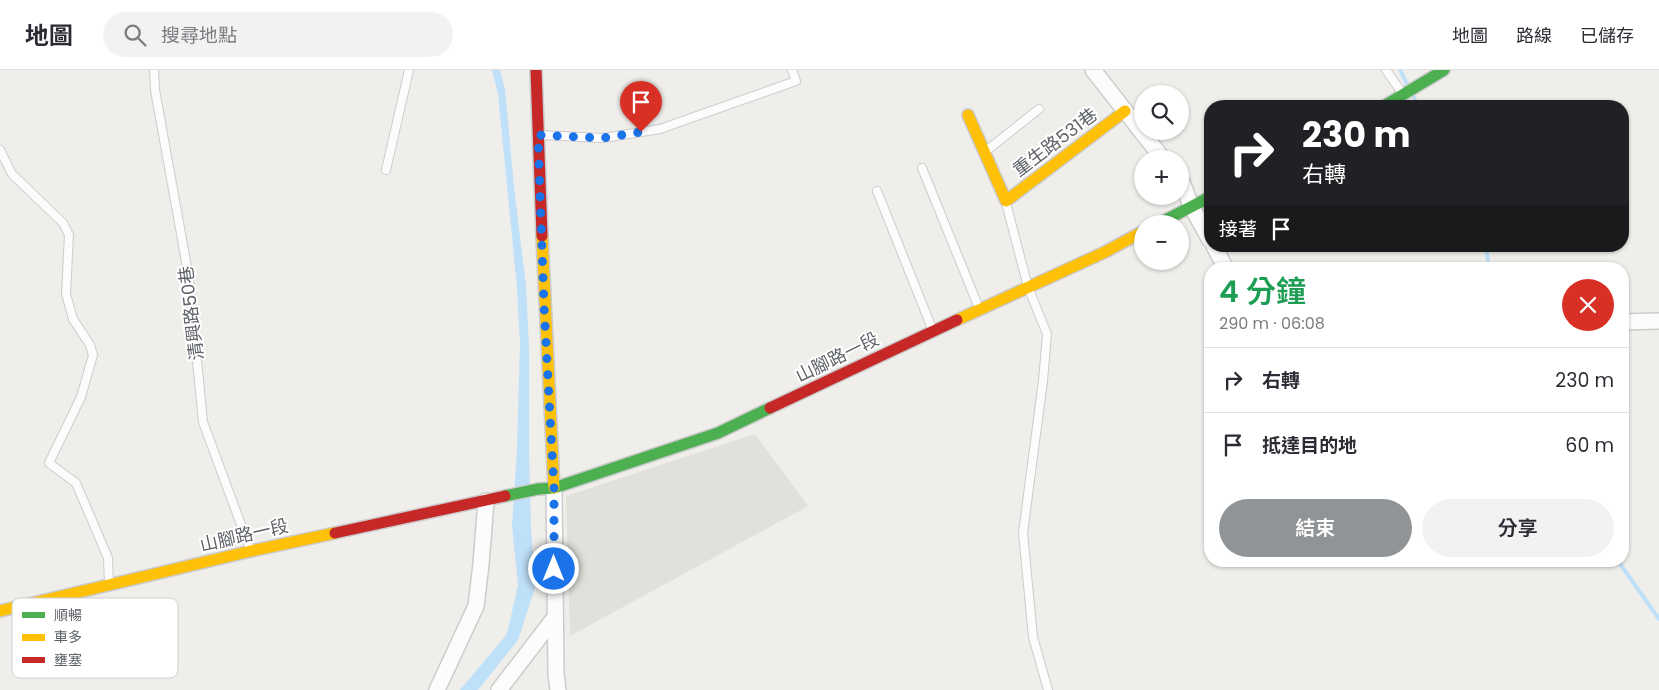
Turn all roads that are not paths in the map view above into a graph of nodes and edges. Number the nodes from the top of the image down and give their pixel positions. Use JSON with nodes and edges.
{"nodes":[{"id":1,"x":154,"y":70,"type":"edge"},
{"id":2,"x":409,"y":70,"type":"edge"},
{"id":3,"x":536,"y":70,"type":"edge"},
{"id":4,"x":792,"y":70,"type":"edge"},
{"id":5,"x":1093,"y":70,"type":"edge"},
{"id":6,"x":1386,"y":70,"type":"edge"},
{"id":7,"x":1444,"y":70,"type":"edge"},
{"id":8,"x":1403,"y":95,"type":"junction"},
{"id":9,"x":1394,"y":100,"type":"edge"},
{"id":10,"x":1039,"y":109,"type":"dead end"},
{"id":11,"x":1125,"y":111,"type":"junction"},
{"id":12,"x":968,"y":115,"type":"dead end"},
{"id":13,"x":538,"y":135,"type":"junction"},
{"id":14,"x":0,"y":150,"type":"edge"},
{"id":15,"x":1156,"y":150,"type":"edge"},
{"id":16,"x":984,"y":152,"type":"junction"},
{"id":17,"x":922,"y":168,"type":"dead end"},
{"id":18,"x":386,"y":170,"type":"dead end"},
{"id":19,"x":877,"y":191,"type":"dead end"},
{"id":20,"x":1006,"y":200,"type":"junction"},
{"id":21,"x":1189,"y":200,"type":"edge"},
{"id":22,"x":1204,"y":200,"type":"edge"},
{"id":23,"x":1191,"y":206,"type":"junction"},
{"id":24,"x":1174,"y":215,"type":"edge"},
{"id":25,"x":1204,"y":229,"type":"edge"},
{"id":26,"x":1134,"y":236,"type":"edge"},
{"id":27,"x":1028,"y":287,"type":"junction"},
{"id":28,"x":980,"y":310,"type":"junction"},
{"id":29,"x":1659,"y":321,"type":"edge"},
{"id":30,"x":1629,"y":322,"type":"edge"},
{"id":31,"x":933,"y":331,"type":"junction"},
{"id":32,"x":554,"y":488,"type":"junction"},
{"id":33,"x":491,"y":500,"type":"junction"},
{"id":34,"x":251,"y":551,"type":"junction"},
{"id":35,"x":109,"y":585,"type":"junction"},
{"id":36,"x":54,"y":598,"type":"edge"},
{"id":37,"x":555,"y":617,"type":"junction"},
{"id":38,"x":437,"y":690,"type":"edge"},
{"id":39,"x":499,"y":690,"type":"edge"},
{"id":40,"x":558,"y":690,"type":"edge"},
{"id":41,"x":1048,"y":690,"type":"edge"}],
"edges":[{"from":1,"to":34,"type":"lane","name":"清興路50巷"},
{"from":2,"to":18,"type":"lane"},
{"from":3,"to":13,"type":"main road"},
{"from":4,"to":13,"type":"lane"},
{"from":5,"to":11,"type":"street"},
{"from":6,"to":8,"type":"lane"},
{"from":7,"to":8,"type":"main road"},
{"from":8,"to":9,"type":"main road"},
{"from":10,"to":16,"type":"lane"},
{"from":11,"to":15,"type":"street"},
{"from":11,"to":20,"type":"main road","name":"重生路531巷"},
{"from":12,"to":16,"type":"main road","name":"重生路531巷"},
{"from":13,"to":32,"type":"main road"},
{"from":14,"to":35,"type":"lane"},
{"from":16,"to":20,"type":"main road","name":"重生路531巷"},
{"from":17,"to":28,"type":"lane"},
{"from":19,"to":31,"type":"lane"},
{"from":20,"to":27,"type":"lane","name":"重生路531巷"},
{"from":21,"to":23,"type":"street"},
{"from":22,"to":23,"type":"main road"},
{"from":23,"to":24,"type":"main road"},
{"from":23,"to":25,"type":"street"},
{"from":26,"to":27,"type":"main road","name":"山腳路一段"},
{"from":27,"to":28,"type":"main road","name":"山腳路一段"},
{"from":27,"to":41,"type":"lane","name":"重生路531巷"},
{"from":28,"to":31,"type":"main road","name":"山腳路一段"},
{"from":29,"to":30,"type":"street"},
{"from":31,"to":32,"type":"main road","name":"山腳路一段"},
{"from":32,"to":33,"type":"main road","name":"山腳路一段"},
{"from":32,"to":37,"type":"street"},
{"from":33,"to":34,"type":"main road","name":"山腳路一段"},
{"from":33,"to":38,"type":"street"},
{"from":34,"to":35,"type":"main road","name":"山腳路一段"},
{"from":35,"to":36,"type":"main road","name":"山腳路一段"},
{"from":37,"to":39,"type":"street"},
{"from":37,"to":40,"type":"street"}]}
